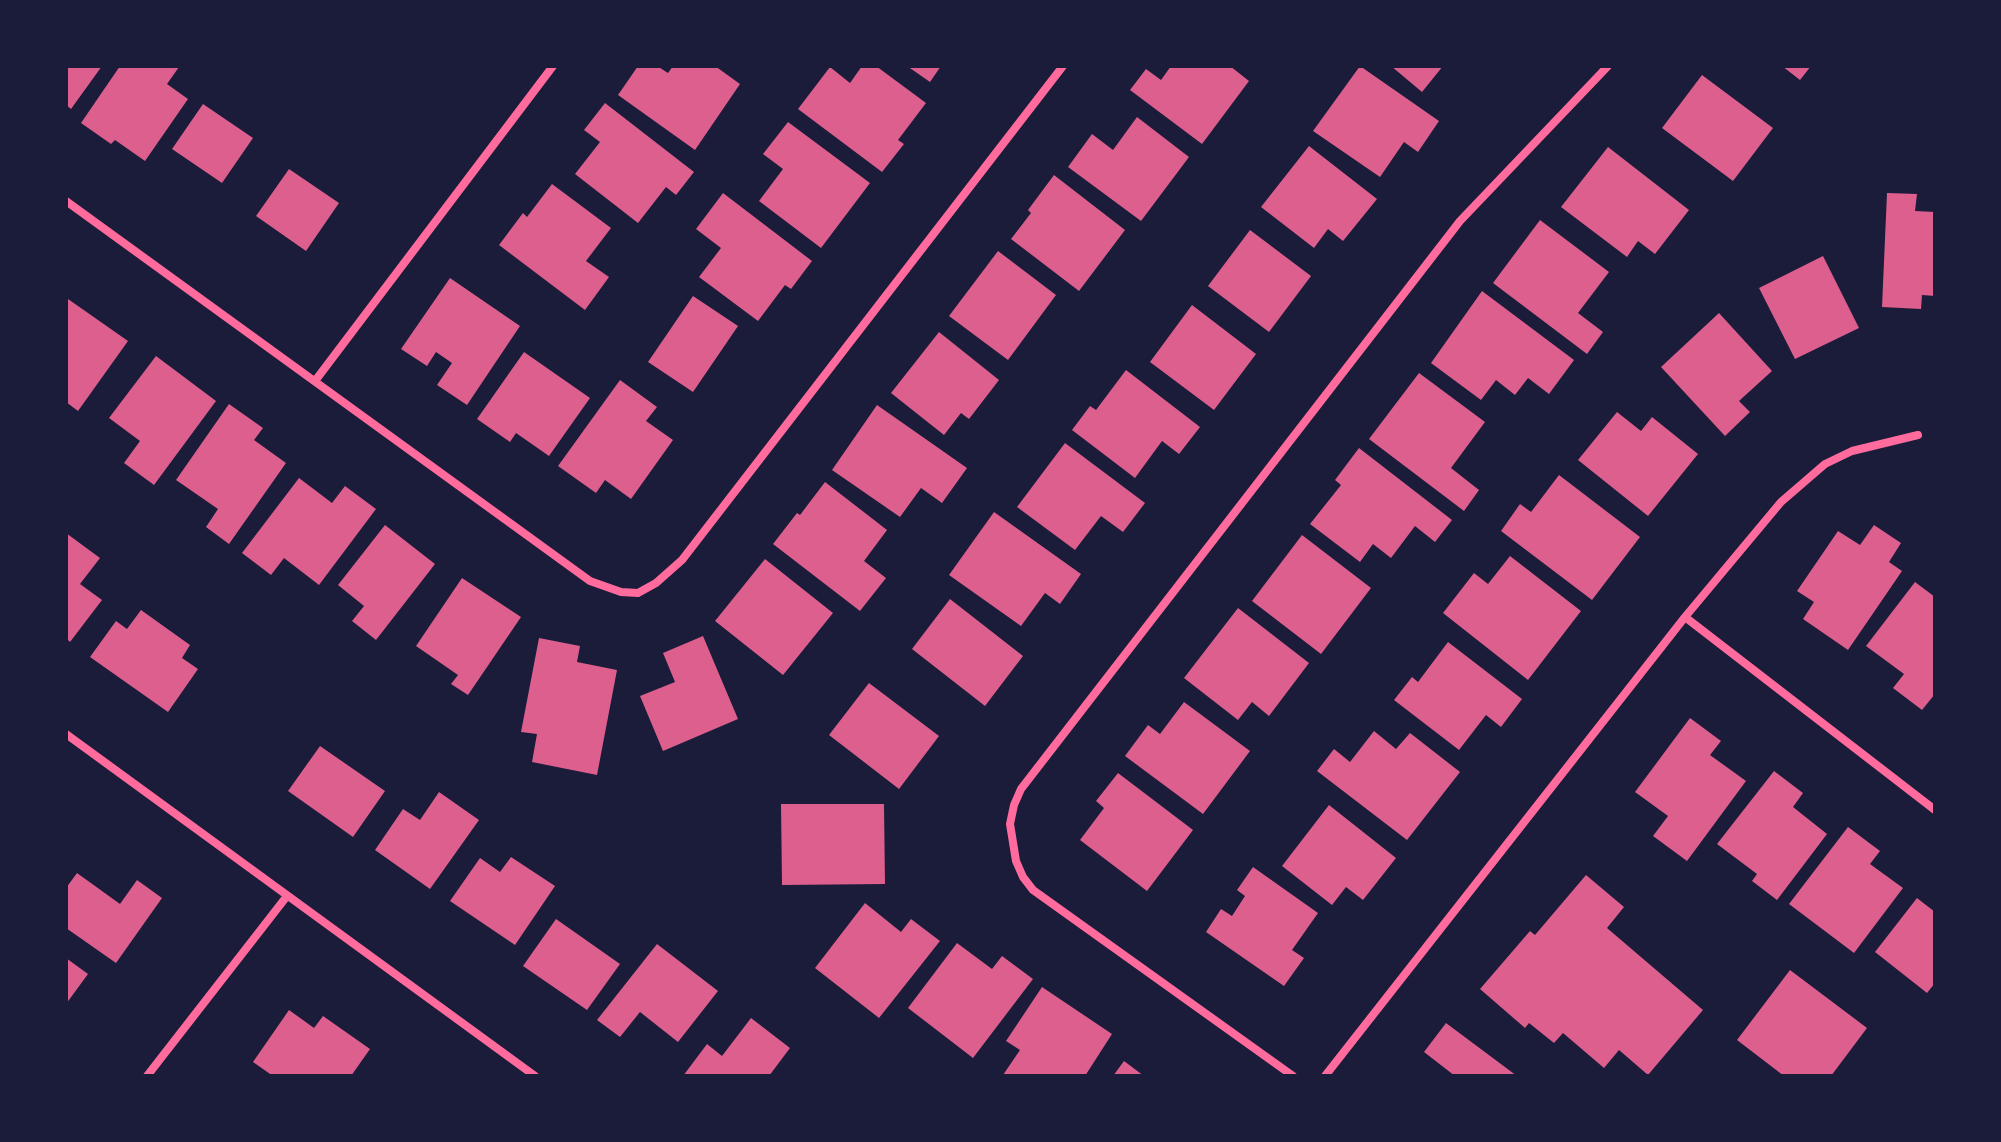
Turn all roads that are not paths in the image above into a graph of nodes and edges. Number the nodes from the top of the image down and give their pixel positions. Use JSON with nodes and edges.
{"nodes":[{"id":1,"x":553,"y":66,"type":"edge"},
{"id":2,"x":1063,"y":66,"type":"edge"},
{"id":3,"x":1608,"y":66,"type":"edge"},
{"id":4,"x":66,"y":201,"type":"edge"},
{"id":5,"x":315,"y":381,"type":"junction"},
{"id":6,"x":1918,"y":435,"type":"dead end"},
{"id":7,"x":1685,"y":617,"type":"junction"},
{"id":8,"x":66,"y":734,"type":"edge"},
{"id":9,"x":1935,"y":810,"type":"edge"},
{"id":10,"x":287,"y":896,"type":"junction"},
{"id":11,"x":147,"y":1076,"type":"edge"},
{"id":12,"x":535,"y":1076,"type":"edge"},
{"id":13,"x":1293,"y":1076,"type":"edge"},
{"id":14,"x":1325,"y":1076,"type":"edge"}],
"edges":[{"from":1,"to":5,"type":"street"},
{"from":2,"to":5,"type":"street"},
{"from":3,"to":13,"type":"street"},
{"from":4,"to":5,"type":"street"},
{"from":6,"to":7,"type":"street"},
{"from":7,"to":9,"type":"street"},
{"from":7,"to":14,"type":"street"},
{"from":8,"to":10,"type":"street"},
{"from":10,"to":11,"type":"street"},
{"from":10,"to":12,"type":"street"}]}
